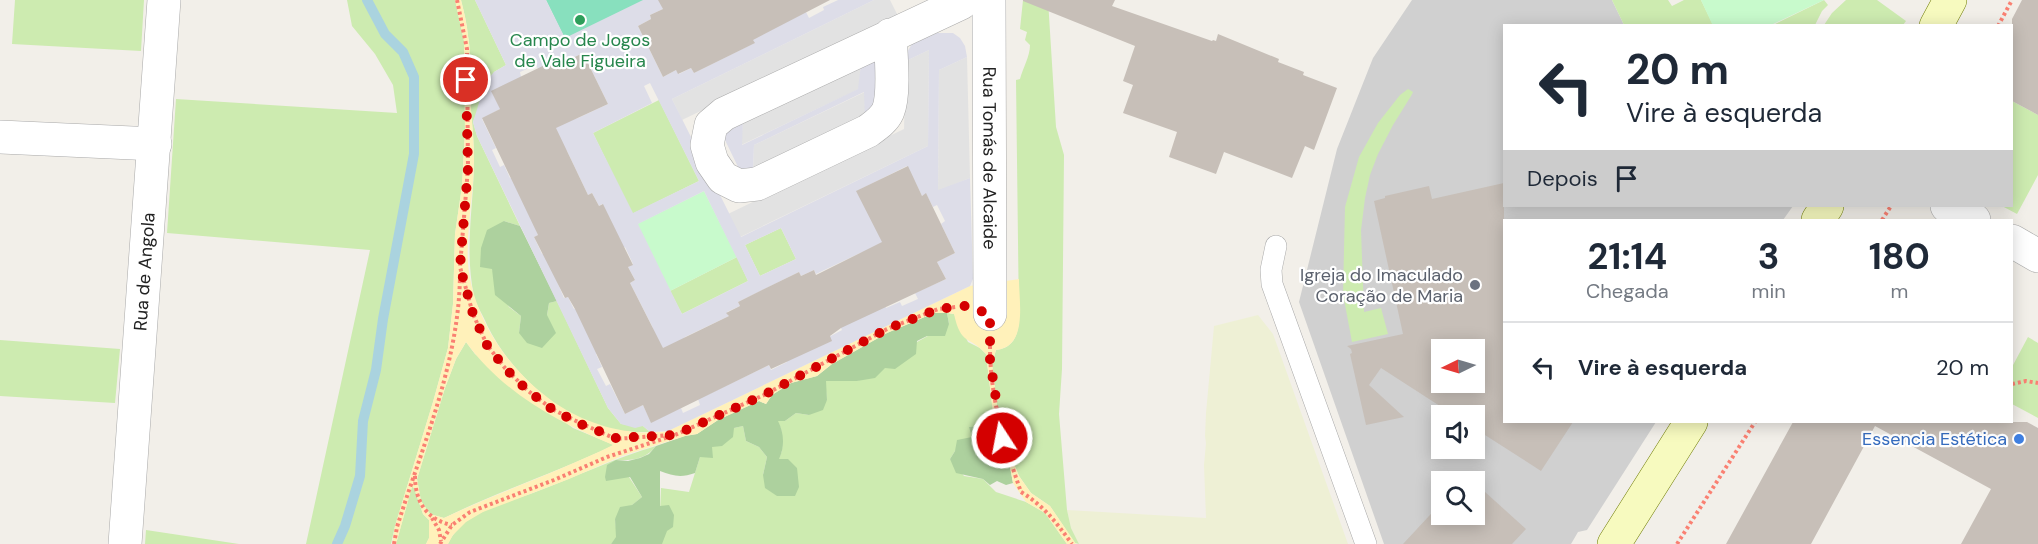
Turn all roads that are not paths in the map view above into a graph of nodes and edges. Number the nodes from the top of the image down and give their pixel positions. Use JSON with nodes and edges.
{"nodes":[{"id":1,"x":164,"y":0,"type":"edge"},
{"id":2,"x":1950,"y":0,"type":"edge"},
{"id":3,"x":973,"y":2,"type":"edge"},
{"id":4,"x":1937,"y":24,"type":"edge"},
{"id":5,"x":890,"y":34,"type":"junction"},
{"id":6,"x":0,"y":137,"type":"edge"},
{"id":7,"x":155,"y":144,"type":"junction"},
{"id":8,"x":1949,"y":207,"type":"edge"},
{"id":9,"x":1972,"y":219,"type":"edge"},
{"id":10,"x":2013,"y":242,"type":"edge"},
{"id":11,"x":1276,"y":246,"type":"dead end"},
{"id":12,"x":2038,"y":256,"type":"edge"},
{"id":13,"x":990,"y":314,"type":"road end"},
{"id":14,"x":1690,"y":423,"type":"edge"},
{"id":15,"x":125,"y":544,"type":"edge"},
{"id":16,"x":1366,"y":544,"type":"edge"},
{"id":17,"x":1614,"y":544,"type":"edge"}],
"edges":[{"from":1,"to":7,"type":"street","name":"Rua de Angola"},
{"from":2,"to":4,"type":"main road"},
{"from":3,"to":5,"type":"street"},
{"from":3,"to":13,"type":"street","name":"Rua Tomás de Alcaide"},
{"from":5,"to":5,"type":"street"},
{"from":6,"to":7,"type":"street"},
{"from":7,"to":15,"type":"street","name":"Rua de Angola"},
{"from":8,"to":9,"type":"street"},
{"from":10,"to":12,"type":"street"},
{"from":11,"to":16,"type":"lane"},
{"from":14,"to":17,"type":"main road"}]}
